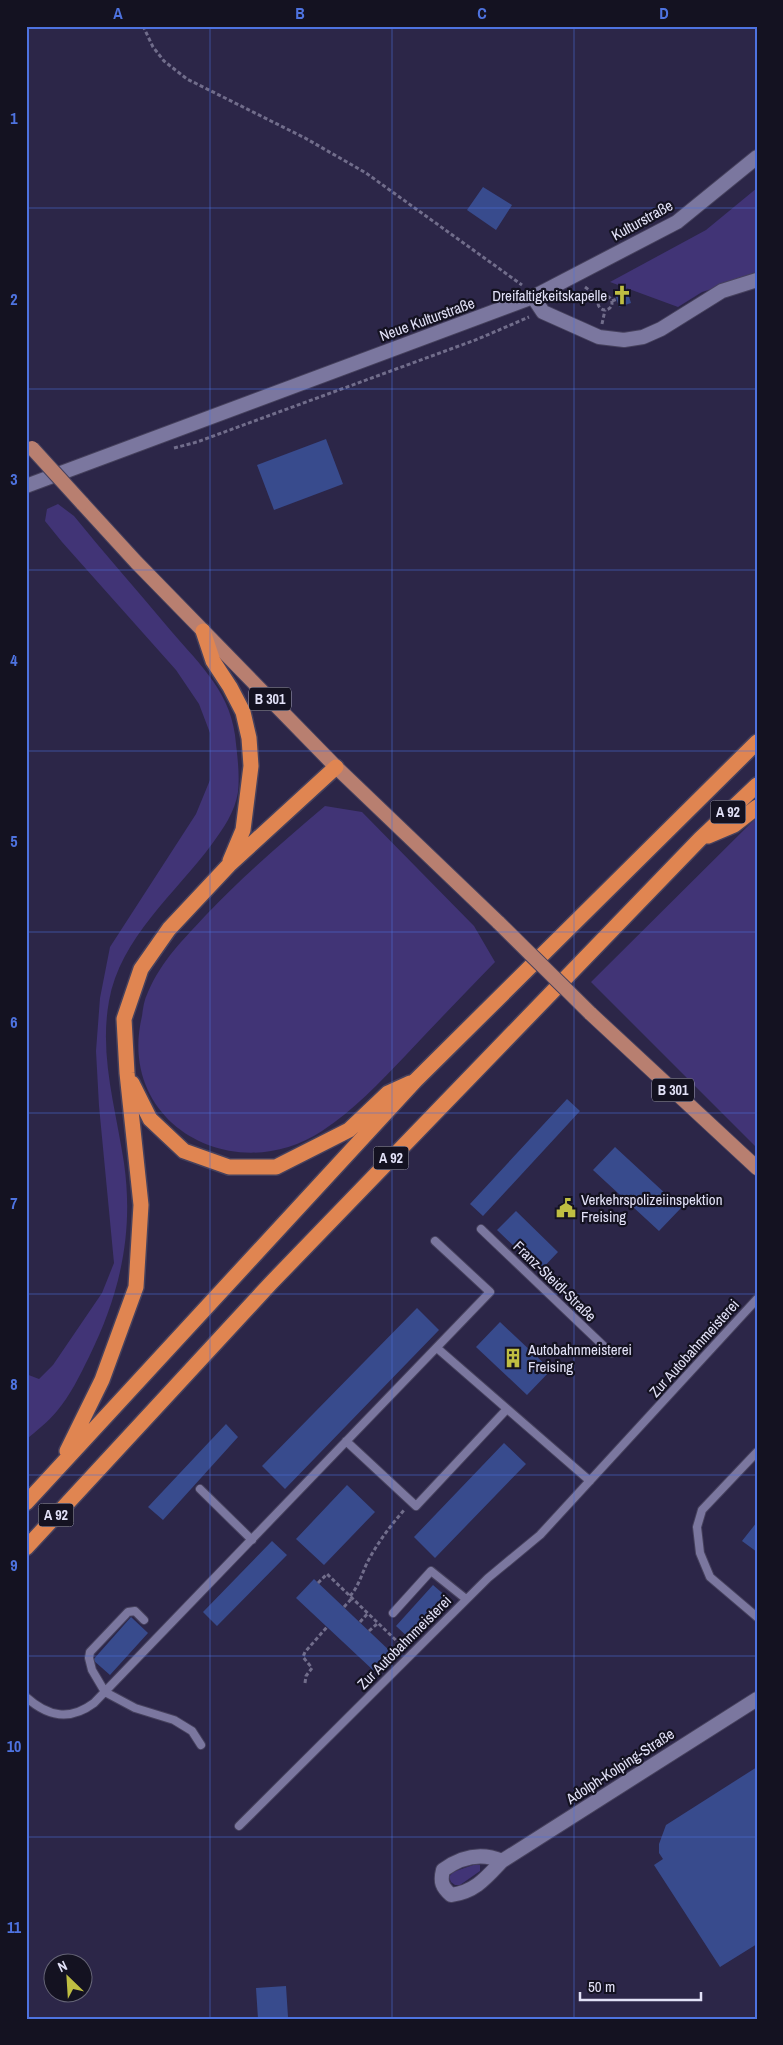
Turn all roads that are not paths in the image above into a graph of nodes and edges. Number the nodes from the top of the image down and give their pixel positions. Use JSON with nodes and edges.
{"nodes":[{"id":1,"x":757,"y":157,"type":"edge"},
{"id":2,"x":757,"y":280,"type":"edge"},
{"id":3,"x":533,"y":297,"type":"junction"},
{"id":4,"x":29,"y":445,"type":"edge"},
{"id":5,"x":26,"y":486,"type":"edge"},
{"id":6,"x":203,"y":631,"type":"junction"},
{"id":7,"x":757,"y":742,"type":"edge"},
{"id":8,"x":336,"y":767,"type":"junction"},
{"id":9,"x":757,"y":785,"type":"edge"},
{"id":10,"x":757,"y":806,"type":"edge"},
{"id":11,"x":700,"y":839,"type":"junction"},
{"id":12,"x":229,"y":865,"type":"junction"},
{"id":13,"x":127,"y":1073,"type":"junction"},
{"id":14,"x":416,"y":1080,"type":"junction"},
{"id":15,"x":757,"y":1168,"type":"edge"},
{"id":16,"x":481,"y":1229,"type":"dead end"},
{"id":17,"x":435,"y":1241,"type":"dead end"},
{"id":18,"x":757,"y":1299,"type":"edge"},
{"id":19,"x":437,"y":1348,"type":"junction"},
{"id":20,"x":611,"y":1353,"type":"dead end"},
{"id":21,"x":506,"y":1408,"type":"junction"},
{"id":22,"x":346,"y":1441,"type":"junction"},
{"id":23,"x":757,"y":1452,"type":"edge"},
{"id":24,"x":60,"y":1465,"type":"junction"},
{"id":25,"x":590,"y":1481,"type":"junction"},
{"id":26,"x":200,"y":1489,"type":"dead end"},
{"id":27,"x":26,"y":1504,"type":"edge"},
{"id":28,"x":252,"y":1540,"type":"junction"},
{"id":29,"x":26,"y":1548,"type":"edge"},
{"id":30,"x":466,"y":1599,"type":"junction"},
{"id":31,"x":393,"y":1613,"type":"dead end"},
{"id":32,"x":757,"y":1617,"type":"edge"},
{"id":33,"x":144,"y":1620,"type":"dead end"},
{"id":34,"x":105,"y":1692,"type":"junction"},
{"id":35,"x":26,"y":1697,"type":"edge"},
{"id":36,"x":757,"y":1699,"type":"edge"},
{"id":37,"x":201,"y":1745,"type":"dead end"},
{"id":38,"x":239,"y":1826,"type":"dead end"},
{"id":39,"x":502,"y":1861,"type":"dead end"}],
"edges":[{"from":1,"to":3,"type":"street","name":"Kulturstraße"},
{"from":2,"to":3,"type":"street"},
{"from":3,"to":5,"type":"street","name":"Neue Kulturstraße"},
{"from":4,"to":6,"type":"main road","number":"B 301","bridge":true},
{"from":6,"to":8,"type":"main road","number":"B 301"},
{"from":6,"to":12,"type":"highway"},
{"from":7,"to":14,"type":"highway","number":"A 92"},
{"from":8,"to":12,"type":"highway"},
{"from":8,"to":15,"type":"main road","number":"B 301","bridge":true},
{"from":9,"to":11,"type":"highway","number":"A 92"},
{"from":10,"to":11,"type":"highway"},
{"from":11,"to":29,"type":"highway","number":"A 92"},
{"from":12,"to":13,"type":"highway"},
{"from":13,"to":14,"type":"highway"},
{"from":13,"to":24,"type":"highway"},
{"from":14,"to":24,"type":"highway","number":"A 92"},
{"from":16,"to":20,"type":"lane","name":"Franz-Steidl-Straße"},
{"from":17,"to":19,"type":"lane"},
{"from":18,"to":25,"type":"lane","name":"Zur Autobahnmeisterei"},
{"from":19,"to":21,"type":"lane"},
{"from":19,"to":22,"type":"lane"},
{"from":21,"to":22,"type":"lane"},
{"from":21,"to":25,"type":"lane"},
{"from":22,"to":28,"type":"lane"},
{"from":23,"to":32,"type":"lane"},
{"from":24,"to":27,"type":"highway","number":"A 92"},
{"from":25,"to":30,"type":"lane","name":"Zur Autobahnmeisterei"},
{"from":26,"to":28,"type":"lane"},
{"from":28,"to":34,"type":"lane"},
{"from":30,"to":31,"type":"lane"},
{"from":30,"to":38,"type":"lane","name":"Zur Autobahnmeisterei"},
{"from":33,"to":34,"type":"lane"},
{"from":34,"to":35,"type":"lane"},
{"from":34,"to":37,"type":"lane"},
{"from":36,"to":39,"type":"street","name":"Adolph-Kolping-Straße"}]}
